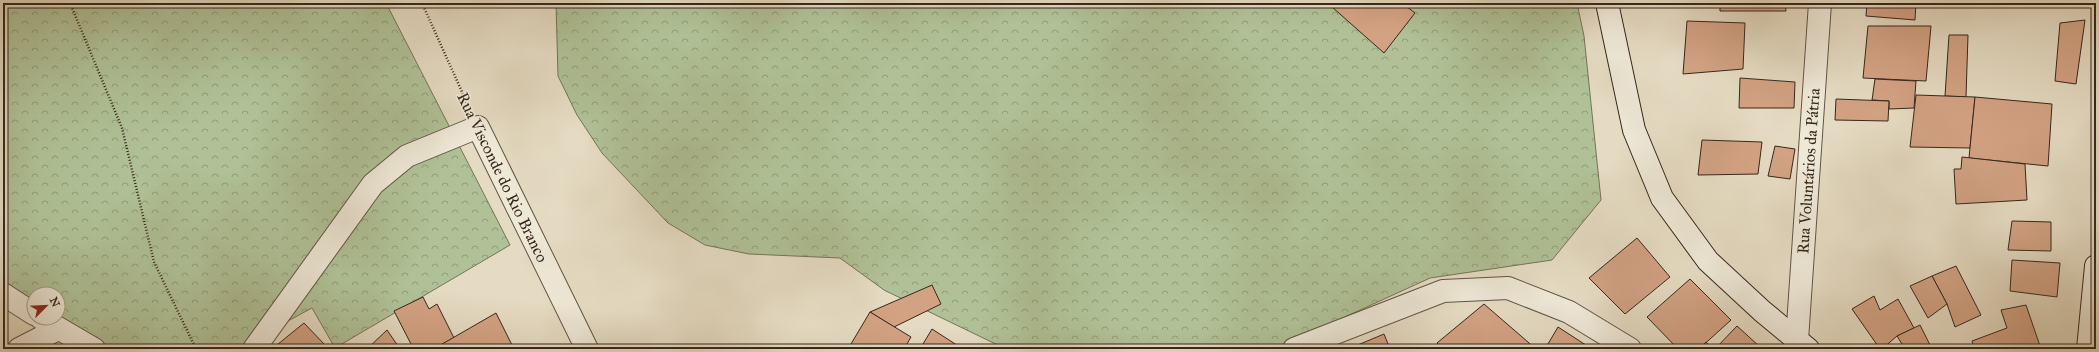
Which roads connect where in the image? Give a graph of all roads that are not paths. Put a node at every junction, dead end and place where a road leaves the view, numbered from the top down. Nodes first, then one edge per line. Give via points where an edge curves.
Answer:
1 (1607, 3) edge
2 (1820, 3) edge
3 (2096, 266) edge
4 (3, 294) edge
5 (26, 309) edge
6 (47, 326) edge
7 (53, 326) edge
8 (1802, 344) edge
9 (20, 349) edge
10 (94, 349) edge
11 (254, 349) edge
12 (587, 349) edge
13 (1294, 349) edge
14 (1630, 349) edge
15 (2088, 349) edge

1 - 8 street via 1634,130 1662,198 1708,261
2 - 8 street, Rua Voluntários da Pátria
3 - 15 street
4 - 5 street
6 - 9 street
7 - 10 street
11 - 12 street, Rua Visconde do Rio Branco via 373,184 407,156 478,127
13 - 14 street via 1443,291 1508,288 1569,312

